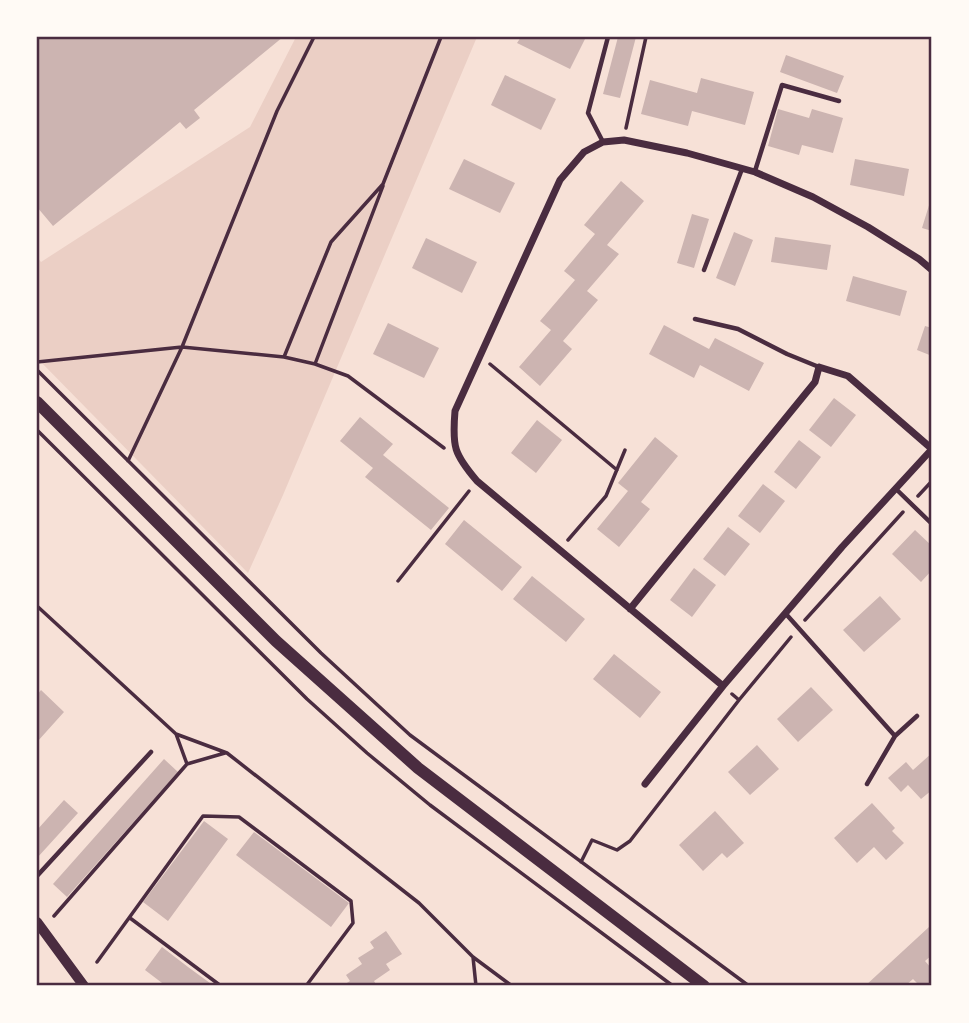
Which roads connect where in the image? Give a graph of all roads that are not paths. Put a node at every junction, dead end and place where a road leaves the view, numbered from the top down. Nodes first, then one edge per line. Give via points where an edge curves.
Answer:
1 (608, 37) edge
2 (839, 101) dead end
3 (603, 142) junction
4 (743, 169) junction
5 (755, 172) junction
6 (704, 270) dead end
7 (932, 270) edge
8 (695, 319) dead end
9 (819, 367) junction
10 (37, 402) edge
11 (932, 449) edge
12 (896, 489) junction
13 (932, 524) edge
14 (630, 609) junction
15 (785, 613) junction
16 (723, 686) junction
17 (917, 716) dead end
18 (895, 736) junction
19 (151, 752) dead end
20 (645, 784) dead end
21 (867, 784) dead end
22 (37, 876) edge
23 (37, 922) edge
24 (84, 986) edge
25 (704, 986) edge

1 - 3 lane via 588,113
2 - 5 lane via 782,85
3 - 4 street via 624,140
3 - 14 street via 584,152 560,180 455,411 453,438 460,461 477,481
4 - 5 street
4 - 6 lane
5 - 7 street via 868,227
8 - 9 lane via 738,329
9 - 11 street via 848,376
9 - 14 street via 815,382
10 - 25 main road via 276,640 418,768
11 - 12 street
12 - 13 lane
12 - 15 street
14 - 16 street
15 - 16 street
15 - 18 lane
16 - 20 street
17 - 18 lane
18 - 21 lane
19 - 22 lane
23 - 24 street

